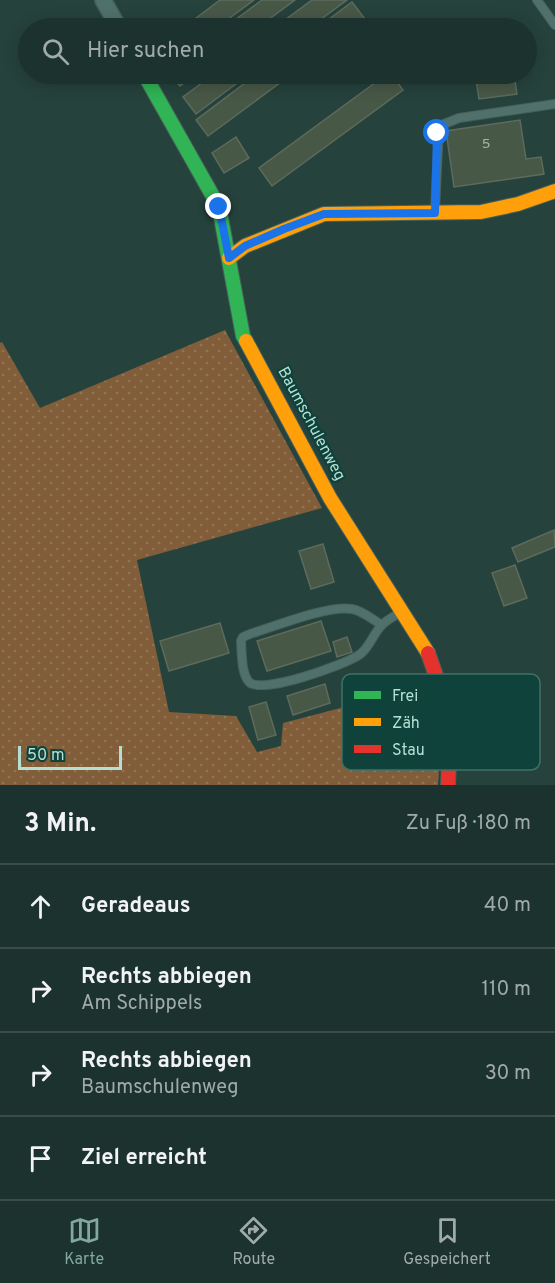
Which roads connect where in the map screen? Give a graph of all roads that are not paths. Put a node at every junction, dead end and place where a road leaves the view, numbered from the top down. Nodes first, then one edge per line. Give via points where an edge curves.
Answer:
1 (103, 0) edge
2 (537, 0) edge
3 (113, 18) edge
4 (555, 25) edge
5 (150, 84) edge
6 (555, 104) edge
7 (555, 191) edge
8 (435, 213) junction
9 (229, 258) junction
10 (402, 612) junction
11 (382, 625) junction
12 (436, 674) edge
13 (449, 770) edge
14 (448, 785) edge

1 - 3 street
2 - 4 lane
5 - 9 street, Baumschulenweg via 219,207
6 - 8 lane via 459,118 439,126
7 - 8 street via 481,212
8 - 9 street via 324,214 264,237
9 - 10 street, Baumschulenweg via 243,336 330,498
10 - 11 lane
10 - 12 street, Baumschulenweg via 431,658
11 - 11 lane via 363,652 331,668 256,686 245,674 241,641 250,634 344,609 358,611
13 - 14 street, Baumschulenweg

